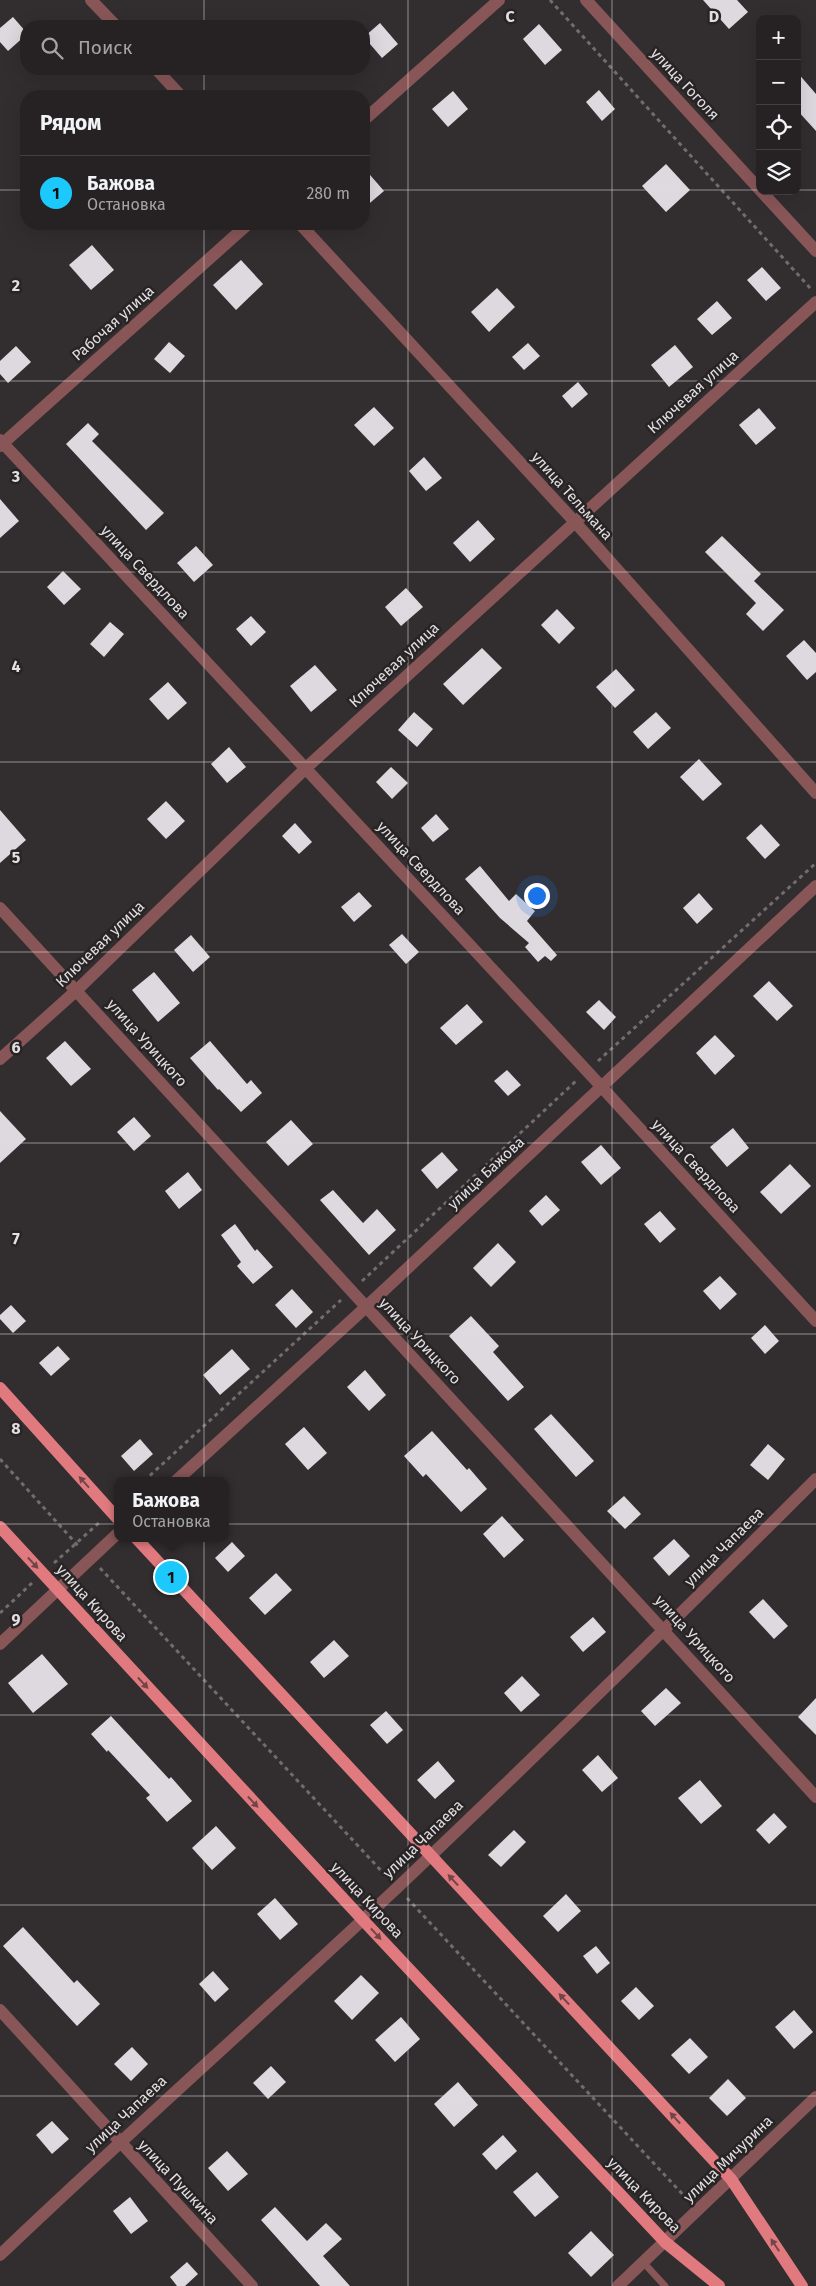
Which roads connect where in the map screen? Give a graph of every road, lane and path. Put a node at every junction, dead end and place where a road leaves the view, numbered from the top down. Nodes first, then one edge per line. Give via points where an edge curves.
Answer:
1 (91, 0) edge
2 (499, 0) edge
3 (550, 0) edge
4 (586, 0) edge
5 (110, 20) edge
6 (162, 75) edge
7 (175, 90) edge
8 (370, 115) edge
9 (756, 186) edge
10 (765, 195) edge
11 (241, 230) edge
12 (306, 230) edge
13 (816, 251) edge
14 (816, 295) edge
15 (816, 302) edge
16 (1, 443) edge
17 (574, 521) junction
18 (306, 768) junction
19 (816, 793) edge
20 (816, 863) edge
21 (816, 886) edge
22 (0, 908) edge
23 (77, 990) junction
24 (0, 1059) edge
25 (587, 1070) junction
26 (602, 1087) junction
27 (351, 1291) junction
28 (366, 1307) junction
29 (816, 1321) edge
30 (0, 1388) edge
31 (0, 1460) edge
32 (148, 1477) edge
33 (180, 1477) edge
34 (816, 1479) edge
35 (114, 1515) edge
36 (0, 1527) edge
37 (114, 1537) edge
38 (140, 1542) edge
39 (76, 1543) junction
40 (91, 1558) junction
41 (43, 1573) junction
42 (58, 1590) junction
43 (0, 1613) edge
44 (665, 1630) junction
45 (0, 1644) edge
46 (816, 1797) edge
47 (430, 1855) junction
48 (397, 1887) junction
49 (362, 1919) junction
50 (0, 2010) edge
51 (816, 2097) edge
52 (119, 2142) junction
53 (731, 2179) junction
54 (698, 2210) junction
55 (665, 2242) junction
56 (0, 2255) edge
57 (643, 2262) junction
58 (252, 2286) edge
59 (618, 2286) edge
60 (665, 2286) edge
61 (719, 2286) edge
62 (802, 2286) edge

1 - 5 street
2 - 8 street
3 - 14 path
4 - 9 street, улица Гоголя
6 - 7 street
10 - 13 street, улица Гоголя
11 - 16 street, Рабочая улица
12 - 17 street, улица Тельмана
15 - 17 street, Ключевая улица
16 - 18 street, улица Свердлова
17 - 18 street, Ключевая улица
17 - 19 street, улица Тельмана
18 - 23 street, Ключевая улица
18 - 25 street, улица Свердлова
20 - 25 path
21 - 26 street, улица Бажова
22 - 23 street, улица Урицкого
23 - 24 street, Ключевая улица
23 - 27 street, улица Урицкого
25 - 26 street, улица Свердлова
25 - 27 path
26 - 28 street, улица Бажова
26 - 29 street, улица Свердлова
27 - 28 street, улица Урицкого
27 - 32 path
28 - 33 street, улица Бажова
28 - 44 street, улица Урицкого
35 -> 30 main road
31 - 39 path
34 - 44 street, улица Чапаева
35 - 39 path
36 -> 41 main road, улица Кирова
37 - 40 street
38 - 47 main road
39 - 40 path
39 - 41 path
40 - 42 street
40 - 48 path
41 - 42 main road, улица Кирова
41 - 43 path
42 - 45 street
42 -> 49 main road, улица Кирова
44 - 46 street, улица Урицкого
44 - 47 street, улица Чапаева
47 - 48 street, улица Чапаева
53 -> 47 main road
48 - 49 street, улица Чапаева
48 - 54 path
49 - 52 street, улица Чапаева
49 -> 55 main road, улица Кирова
50 - 52 street, улица Пушкина
51 - 53 street, улица Мичурина
52 - 56 street, улица Чапаева
52 - 58 street, улица Пушкина
53 - 54 street, улица Мичурина
62 -> 53 main road
54 - 55 street, улица Мичурина
55 - 57 street, улица Мичурина
55 - 61 main road, улица Кирова
57 - 59 street, улица Мичурина
57 - 60 lane

